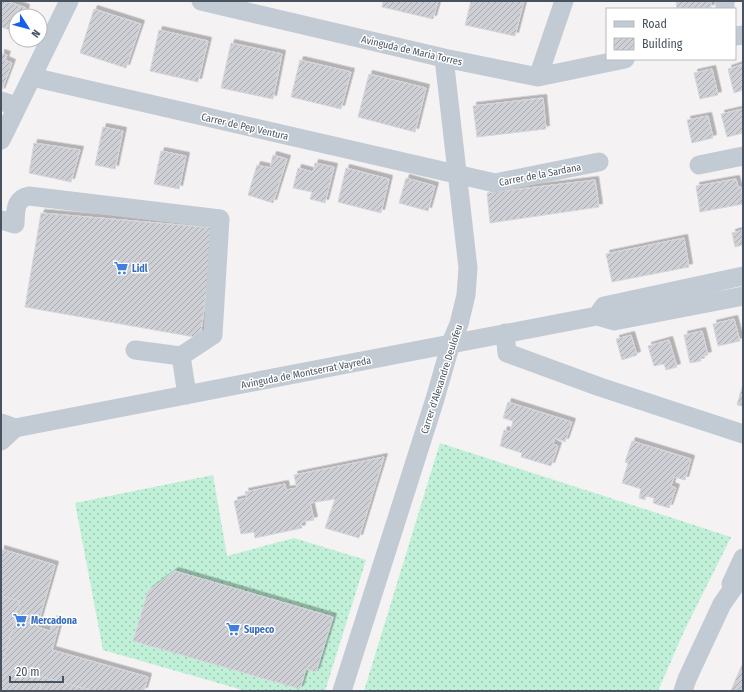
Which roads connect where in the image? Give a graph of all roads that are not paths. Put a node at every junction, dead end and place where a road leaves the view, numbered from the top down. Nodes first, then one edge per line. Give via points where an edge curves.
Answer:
1 (69, 1) edge
2 (201, 1) edge
3 (564, 1) edge
4 (444, 58) junction
5 (620, 60) edge
6 (32, 77) junction
7 (538, 77) junction
8 (9, 103) edge
9 (1, 140) edge
10 (743, 156) edge
11 (599, 162) dead end
12 (700, 165) dead end
13 (458, 175) junction
14 (8, 222) edge
15 (743, 276) edge
16 (743, 296) edge
17 (597, 316) junction
18 (505, 333) junction
19 (451, 343) junction
20 (135, 350) dead end
21 (181, 356) junction
22 (187, 395) junction
23 (8, 425) edge
24 (743, 434) edge
25 (1, 441) edge
26 (743, 558) edge
27 (743, 574) edge
28 (722, 604) junction
29 (342, 691) edge
30 (683, 691) edge

1 - 6 street
2 - 4 street, Avinguda de Maria Torres
3 - 7 street
4 - 7 street, Avinguda de Maria Torres
4 - 13 street, Carrer d'Alexandre Deulofeu
5 - 7 street, Avinguda de Maria Torres
6 - 8 street
6 - 13 street, Carrer de Pep Ventura
8 - 9 street
10 - 12 street
11 - 13 street, Carrer de la Sardana via 495,182
13 - 19 street, Carrer d'Alexandre Deulofeu via 468,268 466,295
14 - 21 street via 17,203 23,197 29,196 220,219 213,335
15 - 17 street, Avinguda de Montserrat Vayreda via 604,306
16 - 17 street, Avinguda de Montserrat Vayreda via 614,321
17 - 18 street, Avinguda de Montserrat Vayreda
18 - 19 street, Avinguda de Montserrat Vayreda
18 - 24 street via 507,354
19 - 22 street, Avinguda de Montserrat Vayreda
19 - 29 street, Carrer d'Alexandre Deulofeu
20 - 21 street
21 - 22 street
22 - 23 street, Avinguda de Montserrat Vayreda
23 - 25 street, Avinguda de Montserrat Vayreda
26 - 28 street
27 - 28 street
28 - 30 street

